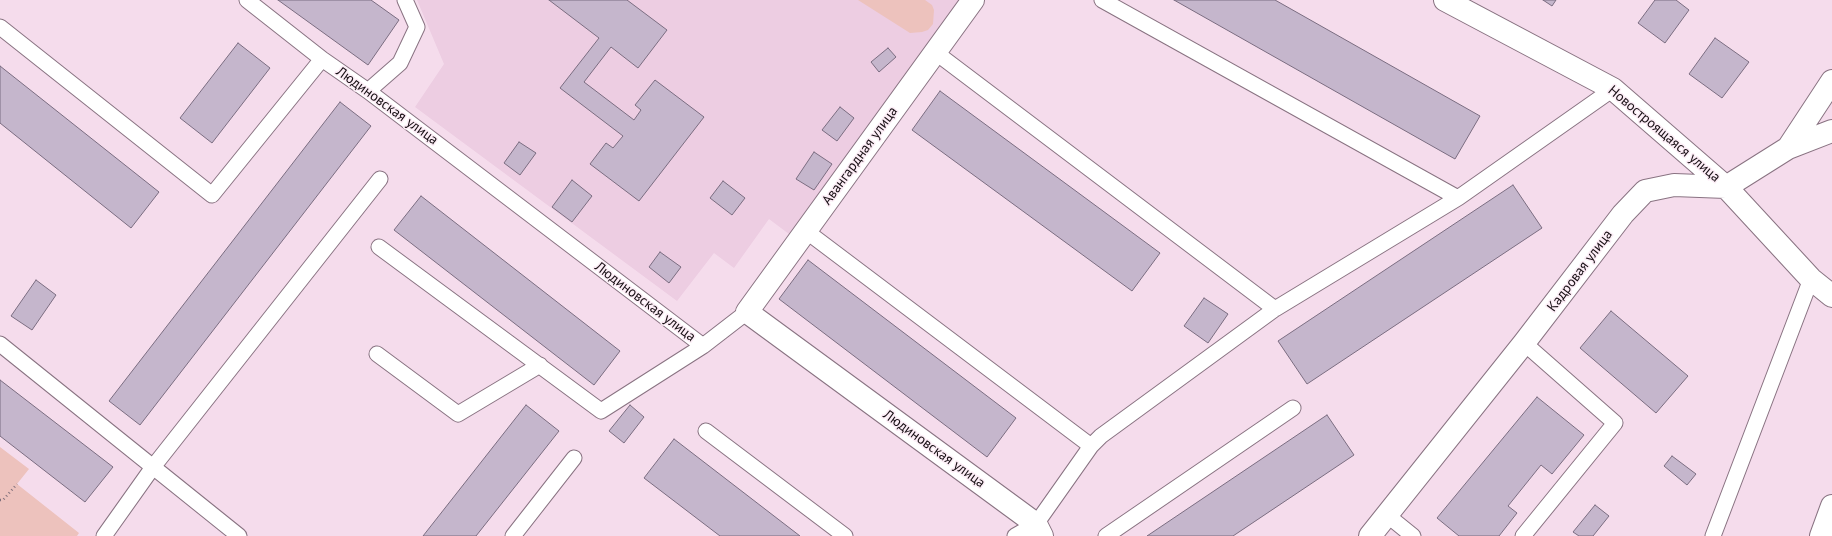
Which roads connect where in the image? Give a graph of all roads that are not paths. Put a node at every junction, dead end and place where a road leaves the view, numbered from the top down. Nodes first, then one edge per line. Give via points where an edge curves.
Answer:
1 (247, 0) edge
2 (405, 0) edge
3 (973, 0) edge
4 (1102, 0) edge
5 (1445, 0) edge
6 (0, 27) edge
7 (935, 52) junction
8 (322, 59) junction
9 (1832, 81) edge
10 (1613, 89) junction
11 (368, 90) junction
12 (1832, 131) edge
13 (1788, 148) junction
14 (380, 179) dead end
15 (1726, 187) junction
16 (1458, 198) junction
17 (806, 231) junction
18 (379, 247) dead end
19 (1811, 279) junction
20 (1832, 296) edge
21 (1275, 309) junction
22 (747, 312) junction
23 (1524, 343) junction
24 (0, 344) edge
25 (703, 346) junction
26 (377, 354) dead end
27 (540, 365) junction
28 (1293, 408) dead end
29 (706, 431) dead end
30 (1091, 446) junction
31 (574, 458) dead end
32 (153, 467) junction
33 (1832, 506) edge
34 (1387, 516) junction
35 (1039, 530) edge
36 (104, 536) edge
37 (239, 536) edge
38 (513, 536) edge
39 (844, 536) edge
40 (1015, 536) edge
41 (1106, 536) edge
42 (1370, 536) edge
43 (1413, 536) edge
44 (1523, 536) edge
45 (1714, 536) edge
46 (1822, 536) edge

1 - 8 lane, Людиновская улица
2 - 11 lane via 417,27 400,63
3 - 7 street, Авангардная улица
4 - 16 lane
5 - 10 street, Новостроящаяся улица
6 - 8 lane via 212,195
7 - 17 street, Авангардная улица
7 - 21 lane
8 - 11 lane, Людиновская улица
9 - 13 street
10 - 15 street, Новостроящаяся улица
10 - 16 lane
11 - 25 lane, Людиновская улица
12 - 13 street
13 - 15 street
14 - 32 lane
15 - 19 street, Новостроящаяся улица
15 - 23 street, Кадровая улица via 1674,185 1645,191 1623,214
16 - 21 lane
17 - 22 street, Авангардная улица
17 - 30 lane
18 - 27 lane
19 - 20 street, Новостроящаяся улица
19 - 45 lane
21 - 30 lane via 1101,436
22 - 25 lane, Людиновская улица
22 - 35 street, Людиновская улица
23 - 34 street, Кадровая улица
23 - 44 lane via 1615,423
24 - 32 lane
25 - 27 lane via 601,411
26 - 27 lane via 458,414
28 - 41 lane
29 - 39 lane
30 - 35 lane
31 - 38 lane
32 - 36 lane
32 - 37 lane
33 - 46 street
34 - 42 street, Кадровая улица
34 - 43 lane
35 - 40 lane

